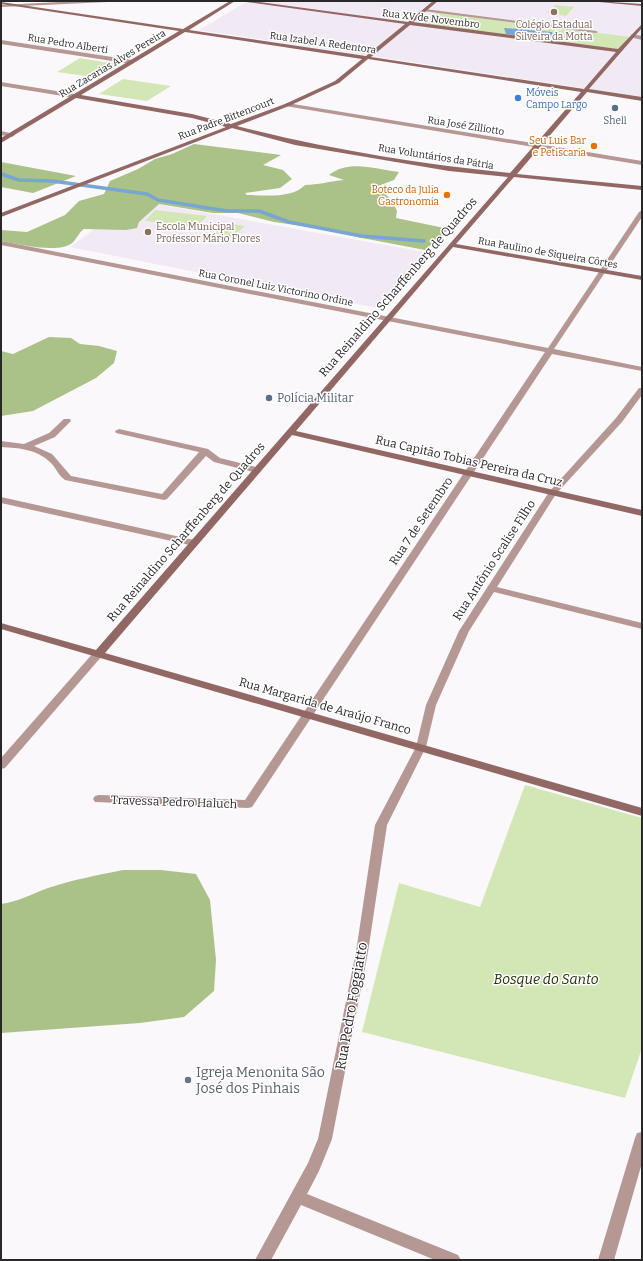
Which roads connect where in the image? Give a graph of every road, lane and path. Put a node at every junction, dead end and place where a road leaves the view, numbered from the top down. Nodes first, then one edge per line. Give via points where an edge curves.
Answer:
1 (108, 1) edge
2 (233, 1) edge
3 (241, 1) edge
4 (436, 1) edge
5 (599, 1) edge
6 (86, 2) edge
7 (1, 3) edge
8 (642, 5) edge
9 (1, 6) edge
10 (23, 6) junction
11 (425, 10) junction
12 (408, 24) junction
13 (642, 25) edge
14 (184, 31) junction
15 (596, 32) dead end
16 (632, 36) junction
17 (642, 38) edge
18 (1, 42) edge
19 (620, 51) junction
20 (367, 58) junction
21 (132, 62) junction
22 (1, 84) edge
23 (586, 90) junction
24 (75, 96) junction
25 (642, 99) edge
26 (287, 105) junction
27 (230, 127) junction
28 (1, 133) edge
29 (12, 135) junction
30 (1, 141) edge
31 (538, 146) junction
32 (642, 163) edge
33 (511, 176) junction
34 (642, 188) edge
35 (642, 212) edge
36 (1, 215) edge
37 (1, 242) edge
38 (452, 245) junction
39 (603, 271) junction
40 (642, 278) edge
41 (388, 319) junction
42 (549, 351) junction
43 (642, 369) edge
44 (642, 390) edge
45 (67, 421) dead end
46 (118, 431) dead end
47 (290, 432) junction
48 (1, 444) edge
49 (26, 446) junction
50 (204, 451) junction
51 (257, 470) junction
52 (468, 473) junction
53 (553, 492) junction
54 (1, 500) edge
55 (642, 513) edge
56 (194, 543) junction
57 (493, 588) junction
58 (1, 626) edge
59 (642, 626) edge
60 (98, 654) junction
61 (307, 715) junction
62 (421, 748) junction
63 (1, 766) edge
64 (99, 799) dead end
65 (248, 804) joint
66 (642, 812) edge
67 (642, 1138) edge
68 (298, 1197) junction
69 (263, 1260) edge
70 (453, 1260) edge
71 (606, 1260) edge

1 - 6 street
2 - 14 main road, Rua Zacarias Alves Pereira
3 - 12 main road, Rua XV de Novembro
4 - 11 main road, Rua Padre Bittencourt
5 - 8 main road
6 - 10 street
7 - 10 main road, Rua Izabel A Redentora
9 - 10 street
10 - 14 main road, Rua Izabel A Redentora
11 - 12 main road, Rua Padre Bittencourt
11 - 15 street
12 - 19 main road, Rua XV de Novembro
12 - 20 main road, Rua Padre Bittencourt
13 - 16 main road, Rua Reinaldino Scharffenberg de Quadros
14 - 20 main road, Rua Izabel A Redentora
14 - 21 main road, Rua Zacarias Alves Pereira
16 - 17 street
16 - 19 main road, Rua Reinaldino Scharffenberg de Quadros
18 - 21 street, Rua Pedro Alberti
19 - 23 main road, Rua Reinaldino Scharffenberg de Quadros
20 - 23 main road, Rua Izabel A Redentora
20 - 26 main road, Rua Padre Bittencourt via 331,86
21 - 24 main road, Rua Zacarias Alves Pereira
22 - 24 street
23 - 25 main road, Rua Izabel A Redentora
23 - 31 main road, Rua Reinaldino Scharffenberg de Quadros
24 - 27 main road, Rua Voluntários da Pátria via 179,113
24 - 29 main road, Rua Zacarias Alves Pereira
26 - 27 main road, Rua Padre Bittencourt
26 - 31 street, Rua José Zilliotto
27 - 33 main road, Rua Voluntários da Pátria via 295,143 449,169
27 - 36 main road, Rua Padre Bittencourt
28 - 29 street
29 - 30 main road, Rua Zacarias Alves Pereira
31 - 32 street, Rua José Zilliotto
31 - 33 main road, Rua Reinaldino Scharffenberg de Quadros
33 - 34 main road, Rua Voluntários da Pátria
33 - 38 main road, Rua Reinaldino Scharffenberg de Quadros
35 - 39 street, Rua 7 de Setembro
37 - 41 street, Rua Coronel Luiz Victorino Ordine
38 - 39 main road, Rua Paulino de Siqueira Côrtes
38 - 41 main road, Rua Reinaldino Scharffenberg de Quadros
39 - 40 main road, Rua Paulino de Siqueira Côrtes
39 - 42 street, Rua 7 de Setembro
41 - 42 street, Rua Coronel Luiz Victorino Ordine
41 - 47 main road, Rua Reinaldino Scharffenberg de Quadros
42 - 43 street, Rua Coronel Luiz Victorino Ordine
42 - 52 street, Rua 7 de Setembro
44 - 53 street, Rua Antônio Scalise Filho via 620,420
45 - 49 street via 52,435
46 - 50 street
47 - 51 main road, Rua Reinaldino Scharffenberg de Quadros
47 - 52 main road, Rua Capitão Tobias Pereira da Cruz
48 - 49 street
49 - 50 street via 51,458 60,474 68,478 164,497
50 - 51 street via 217,460
51 - 56 main road, Rua Reinaldino Scharffenberg de Quadros
52 - 53 main road, Rua Capitão Tobias Pereira da Cruz
52 - 61 street, Rua 7 de Setembro
53 - 55 main road, Rua Capitão Tobias Pereira da Cruz
53 - 57 street, Rua Antônio Scalise Filho
54 - 56 street
56 - 60 main road, Rua Reinaldino Scharffenberg de Quadros
57 - 59 street
57 - 62 street, Rua Antônio Scalise Filho via 455,649 431,705
58 - 60 main road, Rua Margarida de Araújo Franco
60 - 61 main road, Rua Margarida de Araújo Franco
60 - 63 street, Rua Reinaldino Scharffenberg de Quadros
61 - 62 main road, Rua Margarida de Araújo Franco
61 - 65 street, Rua 7 de Setembro
62 - 66 main road, Rua Margarida de Araújo Franco
62 - 68 street, Rua Pedro Foggiatto via 381,825 362,952 330,1120 314,1166
64 - 65 street, Travessa Pedro Haluch
67 - 71 street
68 - 69 street, Rua Pedro Foggiatto
68 - 70 street

